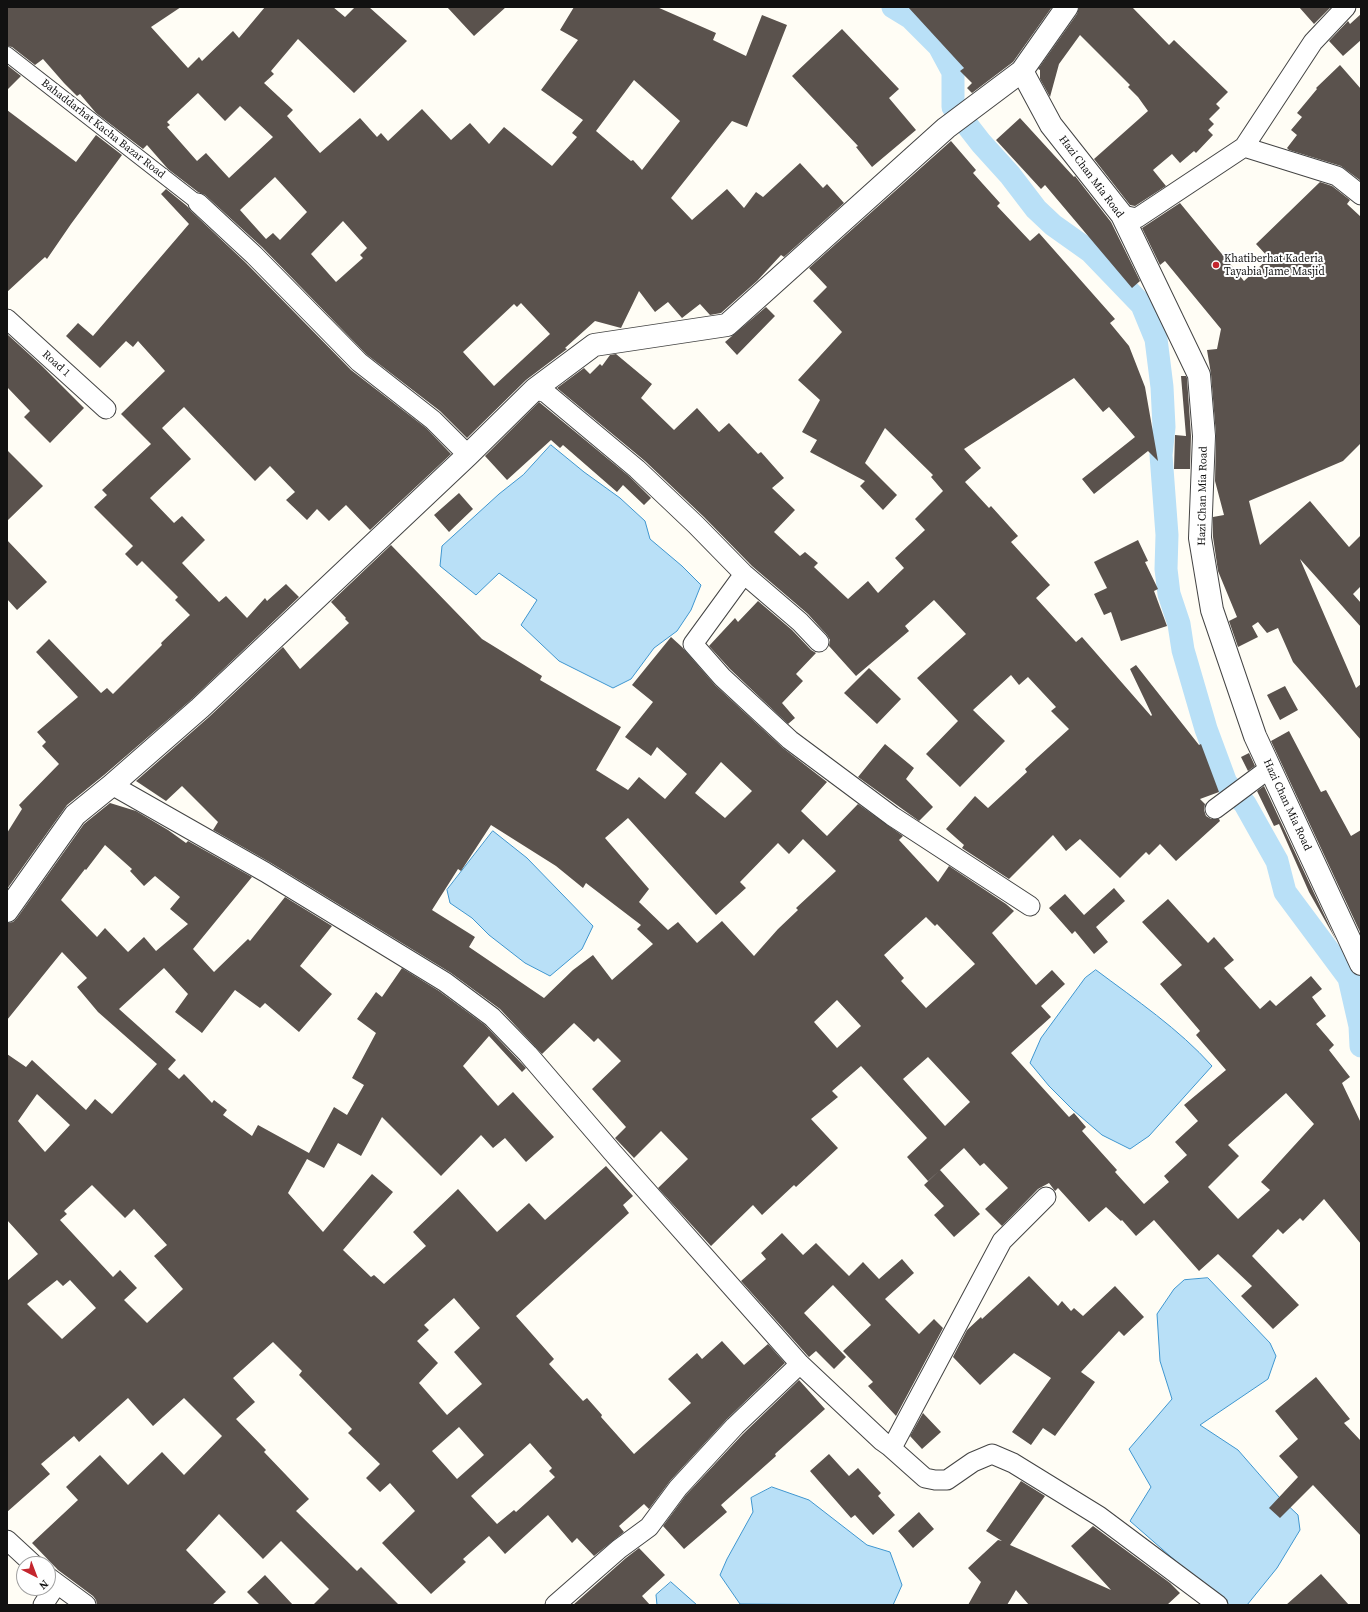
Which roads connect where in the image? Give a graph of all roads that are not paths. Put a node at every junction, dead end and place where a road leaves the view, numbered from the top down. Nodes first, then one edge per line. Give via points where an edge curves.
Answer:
1 (1067, 7) edge
2 (1346, 7) edge
3 (7, 54) edge
4 (1022, 71) junction
5 (1244, 147) junction
6 (1361, 195) edge
7 (198, 204) joint
8 (1122, 215) junction
9 (7, 319) edge
10 (535, 389) junction
11 (106, 408) dead end
12 (468, 455) junction
13 (744, 574) junction
14 (819, 642) dead end
15 (1270, 768) junction
16 (112, 785) junction
17 (1215, 808) dead end
18 (1030, 906) dead end
19 (7, 911) edge
20 (1361, 964) edge
21 (1046, 1196) dead end
22 (800, 1364) junction
23 (889, 1446) junction
24 (7, 1540) edge
25 (24, 1556) edge
26 (56, 1584) edge
27 (86, 1605) edge
28 (555, 1605) edge
29 (1218, 1605) edge

1 - 4 street
2 - 5 street via 1314,42
3 - 7 street, Bahaddarhat Kacha Bazar Road
4 - 8 street, Hazi Chan Mia Road via 1051,125
4 - 10 street via 946,128 727,324 594,345
5 - 6 street via 1337,176
5 - 8 street via 1137,218
7 - 12 street via 254,255 359,362 433,420
8 - 15 street, Hazi Chan Mia Road via 1199,375 1204,436 1200,538 1212,610 1254,736
9 - 11 street, Road 1
10 - 12 street
10 - 13 street via 546,393 637,469
12 - 16 street via 200,708
13 - 14 street via 800,622
13 - 18 street via 693,644 722,676 790,740 892,816
15 - 17 street
15 - 20 street, Hazi Chan Mia Road
16 - 19 street via 75,815
16 - 22 street via 265,872 445,982 492,1017 528,1054
21 - 23 street via 1002,1241 895,1442
22 - 23 street
22 - 28 street via 735,1426 678,1488 648,1527
23 - 29 street via 925,1478 935,1480 947,1480 973,1462 992,1454 1013,1463 1099,1516
24 - 25 street
26 - 27 street

